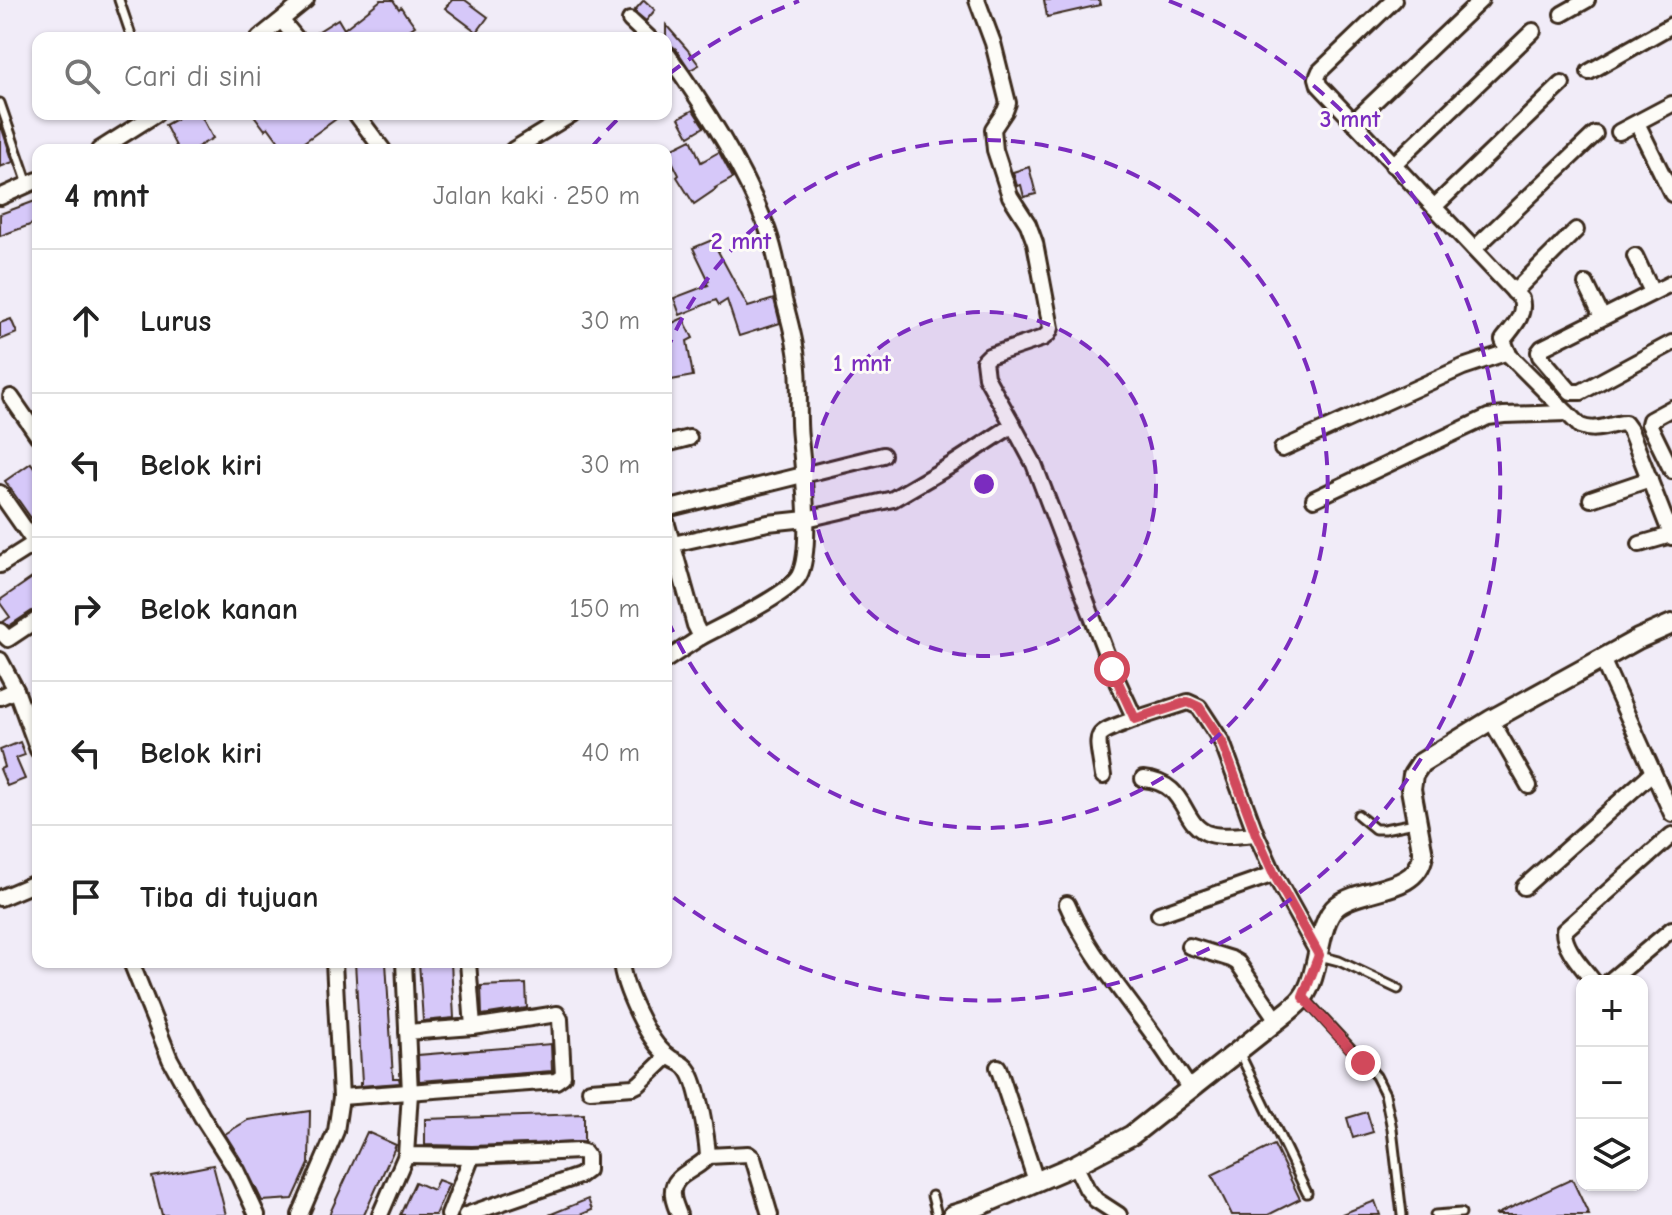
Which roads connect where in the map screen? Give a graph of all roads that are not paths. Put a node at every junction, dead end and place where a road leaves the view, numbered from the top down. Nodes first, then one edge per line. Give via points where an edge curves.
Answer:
1 (119, 0) edge
2 (306, 0) edge
3 (977, 0) edge
4 (1394, 0) edge
5 (1481, 0) edge
6 (1587, 0) edge
7 (1562, 14) dead end
8 (630, 20) dead end
9 (282, 21) junction
10 (1672, 25) edge
11 (1533, 31) dead end
12 (130, 32) edge
13 (267, 32) edge
14 (291, 32) edge
15 (643, 32) edge
16 (672, 62) edge
17 (1589, 72) dead end
18 (1562, 84) dead end
19 (0, 103) edge
20 (1672, 104) edge
21 (146, 120) edge
22 (364, 120) edge
23 (562, 120) edge
24 (1353, 122) junction
25 (1637, 123) junction
26 (1619, 132) dead end
27 (1595, 134) dead end
28 (108, 144) edge
29 (379, 144) edge
30 (523, 144) edge
31 (1393, 165) junction
32 (32, 180) edge
33 (32, 182) edge
34 (1672, 194) edge
35 (0, 197) edge
36 (1434, 207) junction
37 (1576, 230) dead end
38 (1474, 249) junction
39 (1635, 256) dead end
40 (1672, 283) edge
41 (1586, 284) dead end
42 (1514, 292) junction
43 (1652, 292) junction
44 (1602, 317) junction
45 (1672, 343) edge
46 (1508, 352) junction
47 (11, 397) dead end
48 (1672, 408) edge
49 (1567, 413) junction
50 (1013, 425) junction
51 (32, 427) edge
52 (689, 438) dead end
53 (672, 442) edge
54 (1282, 449) dead end
55 (883, 455) dead end
56 (1672, 471) edge
57 (805, 475) junction
58 (1650, 479) junction
59 (0, 493) edge
60 (1314, 499) dead end
61 (1591, 499) dead end
62 (672, 507) edge
63 (806, 519) junction
64 (32, 535) edge
65 (1672, 536) edge
66 (672, 541) edge
67 (673, 544) junction
68 (1640, 544) dead end
69 (32, 545) edge
70 (0, 565) edge
71 (32, 623) edge
72 (1672, 624) edge
73 (0, 631) edge
74 (701, 637) junction
75 (672, 656) edge
76 (1602, 659) junction
77 (0, 660) edge
78 (16, 690) junction
79 (0, 697) edge
80 (1135, 719) junction
81 (1491, 720) junction
82 (32, 734) edge
83 (1653, 772) junction
84 (1103, 776) dead end
85 (1143, 779) dead end
86 (1529, 786) dead end
87 (1672, 814) edge
88 (1358, 815) dead end
89 (1417, 822) junction
90 (1256, 834) junction
91 (1672, 835) edge
92 (1274, 874) junction
93 (32, 885) edge
94 (1524, 887) dead end
95 (0, 898) edge
96 (1067, 904) dead end
97 (1159, 914) dead end
98 (1672, 929) edge
99 (1189, 946) dead end
100 (1319, 955) junction
101 (133, 968) edge
102 (334, 968) edge
103 (404, 968) edge
104 (468, 968) edge
105 (621, 968) edge
106 (1588, 975) edge
107 (1617, 975) edge
108 (1398, 989) dead end
109 (1303, 997) junction
110 (1277, 1020) junction
111 (473, 1027) junction
112 (407, 1032) junction
113 (1239, 1052) junction
114 (668, 1056) junction
115 (998, 1067) dead end
116 (1190, 1089) junction
117 (590, 1090) dead end
118 (410, 1093) junction
119 (341, 1097) junction
120 (406, 1155) junction
121 (472, 1156) junction
122 (708, 1156) junction
123 (1075, 1165) junction
124 (1036, 1181) junction
125 (1307, 1193) dead end
126 (932, 1196) dead end
127 (972, 1212) edge
128 (1461, 1213) edge
129 (257, 1215) edge
130 (300, 1215) edge
131 (380, 1215) edge
132 (449, 1215) edge
133 (466, 1215) edge
134 (679, 1215) edge
135 (770, 1215) edge
136 (937, 1215) edge
137 (953, 1215) edge
138 (1119, 1215) edge
139 (1402, 1215) edge
140 (1435, 1215) edge

1 - 12 lane
2 - 9 street
3 - 50 street via 1008,103 993,129 995,150 1010,196 1033,234 1051,328 1043,338 984,361 986,377
4 - 24 street via 1317,78
5 - 24 street
6 - 7 street
8 - 15 street
9 - 13 street
9 - 14 street
10 - 17 street
11 - 31 street
16 - 57 street via 737,164 766,225 798,361
18 - 36 street
19 - 32 lane
20 - 25 street
21 - 28 street
22 - 29 street
23 - 30 street
24 - 31 street
25 - 26 street
25 - 34 street
27 - 38 street
31 - 36 street
33 - 35 street
36 - 38 street
37 - 42 street
38 - 42 street
39 - 43 street
40 - 43 street
41 - 44 street
42 - 46 street via 1524,308 1503,340
43 - 44 street
44 - 45 street via 1540,350 1571,392 1581,392
46 - 49 street
46 - 54 street
47 - 51 street
48 - 56 street via 1649,424
49 - 58 street via 1592,430 1625,423
49 - 60 street via 1488,417
50 - 63 street via 893,499
50 - 80 street via 1034,464
52 - 53 street
55 - 57 street
57 - 62 street
57 - 63 street
58 - 61 street
58 - 65 street
59 - 64 street
63 - 67 street
63 - 74 street via 804,561 796,581
65 - 68 street
66 - 67 street
67 - 74 street
69 - 70 street
71 - 73 street via 8,639
72 - 76 street
74 - 75 street
76 - 81 street
76 - 83 street
77 - 78 street
78 - 79 street
78 - 82 street
80 - 84 street via 1099,735
80 - 90 street via 1188,702 1199,707 1222,742
81 - 86 street
81 - 89 street via 1417,769 1411,781
83 - 87 street
83 - 94 street
85 - 90 street via 1169,787 1205,832
88 - 89 lane via 1375,829
89 - 100 street via 1423,855 1415,871 1400,883 1339,904 1328,917
90 - 92 street
91 - 106 street via 1564,931
92 - 97 street
92 - 100 street
93 - 95 street
96 - 116 street via 1093,952
98 - 107 street
99 - 110 street via 1238,963
100 - 108 lane
100 - 109 street
101 - 129 street via 170,1059
102 - 119 street
103 - 112 street
104 - 111 street
105 - 114 street via 647,1031
109 - 110 street
109 - 139 lane via 1376,1076 1385,1094
110 - 113 street
111 - 112 street
111 - 118 street via 557,1014 563,1076 556,1081
112 - 118 street
113 - 116 street
113 - 125 lane
114 - 117 street via 633,1087
114 - 122 street via 691,1074
115 - 124 street
116 - 123 street via 1132,1135
118 - 119 street
118 - 120 street
119 - 130 street via 336,1131
120 - 121 street
120 - 131 street
121 - 132 street
121 - 133 street via 579,1151 585,1153 588,1167 579,1176
122 - 134 street via 674,1185
122 - 135 street via 753,1158
123 - 124 street
123 - 138 street via 1096,1200
124 - 127 street
126 - 136 lane
127 - 137 street
128 - 140 lane

